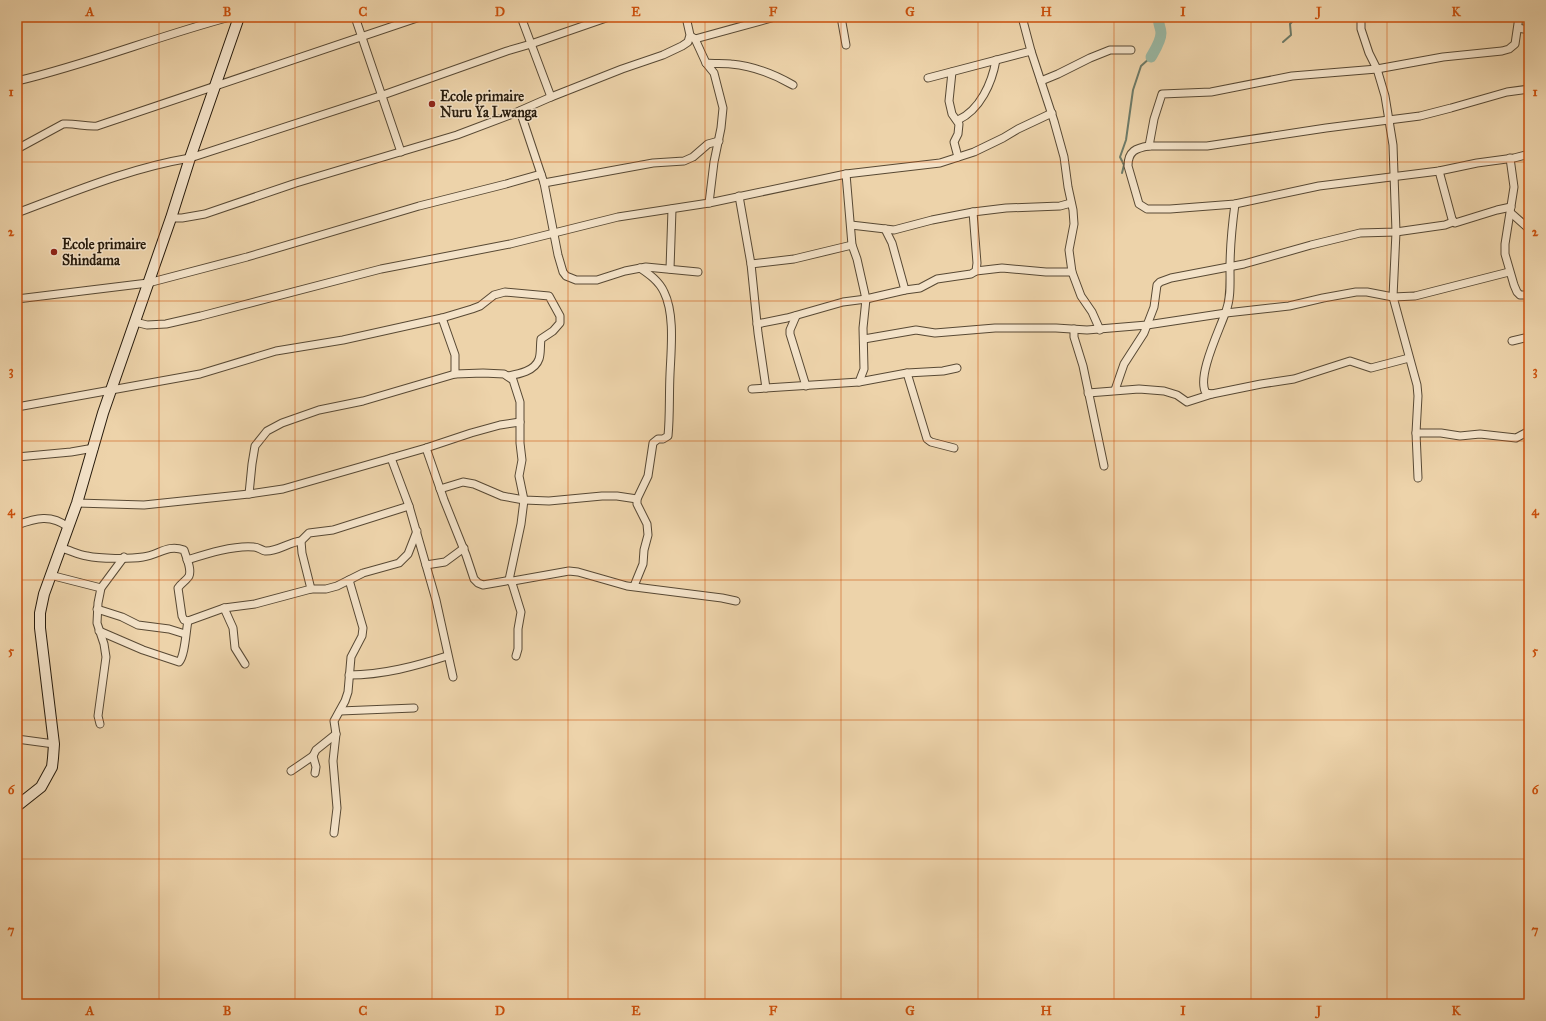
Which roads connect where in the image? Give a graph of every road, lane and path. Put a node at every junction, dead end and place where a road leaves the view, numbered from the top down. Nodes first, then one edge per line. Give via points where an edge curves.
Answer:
1 (25, 17) edge
2 (230, 17) edge
3 (239, 17) edge
4 (355, 17) edge
5 (420, 17) edge
6 (521, 17) edge
7 (609, 17) edge
8 (686, 17) edge
9 (775, 17) edge
10 (841, 17) edge
11 (1022, 17) edge
12 (1361, 17) edge
13 (1519, 17) edge
14 (17, 19) edge
15 (1518, 28) junction
16 (1529, 30) edge
17 (362, 36) junction
18 (693, 37) junction
19 (531, 44) junction
20 (846, 45) dead end
21 (1131, 50) dead end
22 (1031, 51) junction
23 (996, 60) junction
24 (706, 63) junction
25 (1377, 69) junction
26 (952, 72) junction
27 (928, 78) dead end
28 (17, 81) edge
29 (1041, 81) junction
30 (215, 85) junction
31 (792, 85) dead end
32 (1529, 89) edge
33 (383, 95) junction
34 (551, 97) junction
35 (520, 110) junction
36 (1052, 113) junction
37 (958, 120) junction
38 (1388, 120) junction
39 (719, 141) junction
40 (1149, 146) junction
41 (17, 149) edge
42 (401, 152) junction
43 (1529, 154) edge
44 (958, 157) junction
45 (190, 158) junction
46 (1510, 158) junction
47 (1439, 171) junction
48 (541, 174) junction
49 (846, 174) junction
50 (1394, 178) junction
51 (544, 183) junction
52 (738, 196) junction
53 (709, 203) junction
54 (1071, 203) junction
55 (1235, 204) junction
56 (672, 210) junction
57 (1511, 210) junction
58 (973, 212) junction
59 (17, 213) edge
60 (171, 218) junction
61 (1453, 222) junction
62 (851, 225) junction
63 (885, 229) junction
64 (1529, 229) edge
65 (1396, 232) junction
66 (553, 234) junction
67 (852, 245) junction
68 (751, 264) junction
69 (1230, 267) junction
70 (640, 268) junction
71 (670, 269) junction
72 (976, 271) junction
73 (698, 272) dead end
74 (1072, 272) junction
75 (1509, 272) junction
76 (148, 283) junction
77 (905, 290) junction
78 (1529, 295) edge
79 (1393, 297) junction
80 (17, 299) edge
81 (866, 299) junction
82 (1226, 313) junction
83 (796, 316) junction
84 (442, 318) junction
85 (136, 322) junction
86 (757, 324) junction
87 (1147, 325) junction
88 (1074, 329) junction
89 (1100, 330) junction
90 (1529, 337) edge
91 (864, 339) junction
92 (1512, 341) dead end
93 (1409, 358) junction
94 (957, 368) dead end
95 (907, 373) junction
96 (456, 374) junction
97 (508, 376) junction
98 (859, 382) junction
99 (806, 386) junction
100 (766, 388) junction
101 (752, 389) dead end
102 (111, 390) junction
103 (1115, 390) junction
104 (1088, 393) junction
105 (1212, 394) junction
106 (17, 407) edge
107 (520, 422) junction
108 (1529, 431) edge
109 (1416, 433) junction
110 (94, 448) junction
111 (426, 448) junction
112 (954, 448) dead end
113 (17, 457) edge
114 (391, 458) junction
115 (1104, 466) dead end
116 (1418, 478) dead end
117 (440, 489) junction
118 (250, 494) junction
119 (637, 499) junction
120 (524, 500) junction
121 (77, 503) junction
122 (409, 506) junction
123 (17, 525) edge
124 (68, 527) junction
125 (417, 531) junction
126 (301, 541) junction
127 (61, 548) junction
128 (464, 548) junction
129 (124, 557) junction
130 (187, 560) junction
131 (426, 565) junction
132 (50, 575) junction
133 (349, 580) junction
134 (509, 580) junction
135 (634, 586) junction
136 (100, 588) junction
137 (311, 589) junction
138 (736, 602) dead end
139 (224, 608) junction
140 (97, 609) junction
141 (188, 620) junction
142 (98, 631) junction
143 (185, 634) junction
144 (447, 656) junction
145 (516, 656) dead end
146 (245, 664) dead end
147 (350, 675) junction
148 (453, 677) dead end
149 (414, 708) dead end
150 (340, 710) junction
151 (100, 724) dead end
152 (336, 734) junction
153 (17, 739) edge
154 (54, 744) junction
155 (313, 756) junction
156 (291, 771) dead end
157 (314, 773) dead end
158 (17, 806) edge
159 (334, 833) dead end

1 - 14 street
2 - 28 street via 81,64
3 - 30 street
4 - 17 street
5 - 17 street
6 - 19 street
7 - 19 street
8 - 18 street
9 - 18 street
10 - 20 street
11 - 22 street
12 - 25 street via 1361,29
13 - 15 street
15 - 16 street
15 - 25 street via 1515,44 1502,51 1443,57
17 - 30 street
17 - 33 street
18 - 24 street
18 - 34 street via 674,51
19 - 33 street
19 - 34 street
21 - 29 street via 1110,50
22 - 23 street
22 - 29 street
23 - 26 street
23 - 37 street via 991,79 977,104 970,114
24 - 31 street via 747,67
24 - 39 street via 714,73 723,108
25 - 38 street via 1385,96
25 - 40 street via 1292,76 1211,92 1162,94
26 - 27 street
26 - 37 street via 949,101 952,114
29 - 36 street
30 - 41 street via 97,126 63,124
30 - 45 street
32 - 38 street via 1507,92 1420,116
33 - 42 street
33 - 45 street
34 - 35 street
35 - 42 street via 458,135
35 - 48 street
36 - 44 street via 974,152
36 - 54 street via 1064,157
37 - 44 street via 959,129 954,142
38 - 40 street via 1213,146
38 - 50 street via 1393,145
39 - 51 street via 708,144 684,161 653,163
39 - 53 street
40 - 55 street via 1134,150 1128,159 1139,204 1147,209
42 - 60 street via 204,214
43 - 46 street
44 - 49 street via 940,162
45 - 59 street via 112,178
45 - 60 street
46 - 47 street via 1477,162
46 - 57 street via 1514,186
47 - 50 street
47 - 61 street
48 - 51 street
48 - 76 street
49 - 52 street
49 - 62 street
50 - 55 street via 1319,186
50 - 65 street
51 - 66 street
52 - 53 street
52 - 68 street
53 - 56 street
54 - 58 street
54 - 74 street via 1074,224 1070,238
55 - 69 street
56 - 66 street via 618,217
56 - 71 street
57 - 61 street via 1497,210 1459,223
57 - 64 street
57 - 75 street via 1505,244
58 - 63 street via 900,229
58 - 72 street
60 - 76 street
61 - 65 street
62 - 63 street
62 - 67 street
63 - 77 street via 892,243
65 - 69 street via 1360,233
65 - 79 street
66 - 70 street via 563,272 571,279 597,280
66 - 85 street via 381,269 172,323 156,326
67 - 68 street via 794,259
67 - 81 street
68 - 86 street
69 - 82 street
69 - 87 street via 1160,282
70 - 71 street
70 - 119 street via 653,277 664,292 671,338 668,436 653,443 648,476
71 - 73 street
72 - 74 street via 1002,268
72 - 77 street via 937,279 920,288
74 - 89 street via 1081,296
75 - 78 street via 1517,292 1520,295
75 - 79 street via 1415,296
76 - 80 street
76 - 85 street
77 - 81 street
79 - 82 street via 1356,292 1289,306
79 - 93 street
81 - 83 street via 843,302
81 - 91 street
82 - 87 street
82 - 105 street via 1205,370 1203,388 1206,393
83 - 86 street
83 - 99 street via 790,334
84 - 96 street via 455,355
84 - 97 street via 472,309 494,295 505,292 551,297 560,316 560,323 541,339 540,358 537,363 524,372
84 - 102 street via 343,340 276,351 200,374
85 - 102 street
86 - 100 street
87 - 89 street
87 - 103 street via 1124,364
88 - 89 street
88 - 91 street via 995,328 935,333 920,330
88 - 104 street
90 - 92 street
91 - 98 street via 864,369
93 - 105 street via 1370,368 1350,361 1294,379
93 - 109 street via 1417,385
94 - 95 street
95 - 98 street
95 - 112 street via 927,439
96 - 97 street via 495,373
96 - 118 street via 363,401 319,410 267,431 254,450
97 - 107 street via 513,380 520,402
98 - 99 street
99 - 100 street
100 - 101 street
102 - 106 street
102 - 110 street
103 - 104 street
103 - 105 street via 1170,392 1186,402
104 - 115 street
107 - 111 street via 493,427
107 - 120 street via 522,460 519,476
108 - 109 street via 1516,438 1480,434 1460,436
109 - 116 street
110 - 113 street
110 - 121 street
111 - 114 street
111 - 117 street
114 - 118 street via 283,489
114 - 122 street
117 - 120 street via 463,482 502,496
117 - 128 street
118 - 121 street via 144,505
119 - 120 street via 602,496 549,501
119 - 135 street via 647,524 648,535
120 - 134 street
121 - 124 street
122 - 125 street
122 - 126 street via 332,530 309,534
123 - 124 street via 50,518
124 - 127 street
125 - 131 street
125 - 133 street via 405,560
126 - 130 street via 294,541 273,550 265,551 256,547 221,550
126 - 137 street
127 - 129 street via 87,556
127 - 132 street
128 - 131 street via 445,562
128 - 134 street via 474,579 478,583 486,585
129 - 130 street via 154,555 169,548 178,548 184,550
129 - 136 street
130 - 141 street via 189,576 178,588 182,616 184,620
131 - 144 street via 439,610
132 - 136 street
132 - 154 street via 40,613 40,628
133 - 137 street via 326,589
133 - 147 street via 363,628 362,636 351,657
134 - 135 street via 569,571
134 - 145 street via 521,612
135 - 138 street
136 - 140 street
137 - 139 street via 255,604
139 - 141 street
139 - 146 street via 233,628 235,648
140 - 142 street
140 - 143 street via 138,625
141 - 143 street
142 - 143 street via 176,662 181,660
142 - 151 street via 104,644 106,658 98,716
144 - 147 street via 382,673
144 - 148 street
147 - 150 street via 348,692
149 - 150 street
150 - 152 street via 334,721
152 - 155 street via 316,750
152 - 159 street via 333,761 337,808
153 - 154 street
154 - 158 street via 52,767 41,787
155 - 156 street
155 - 157 street via 316,767

